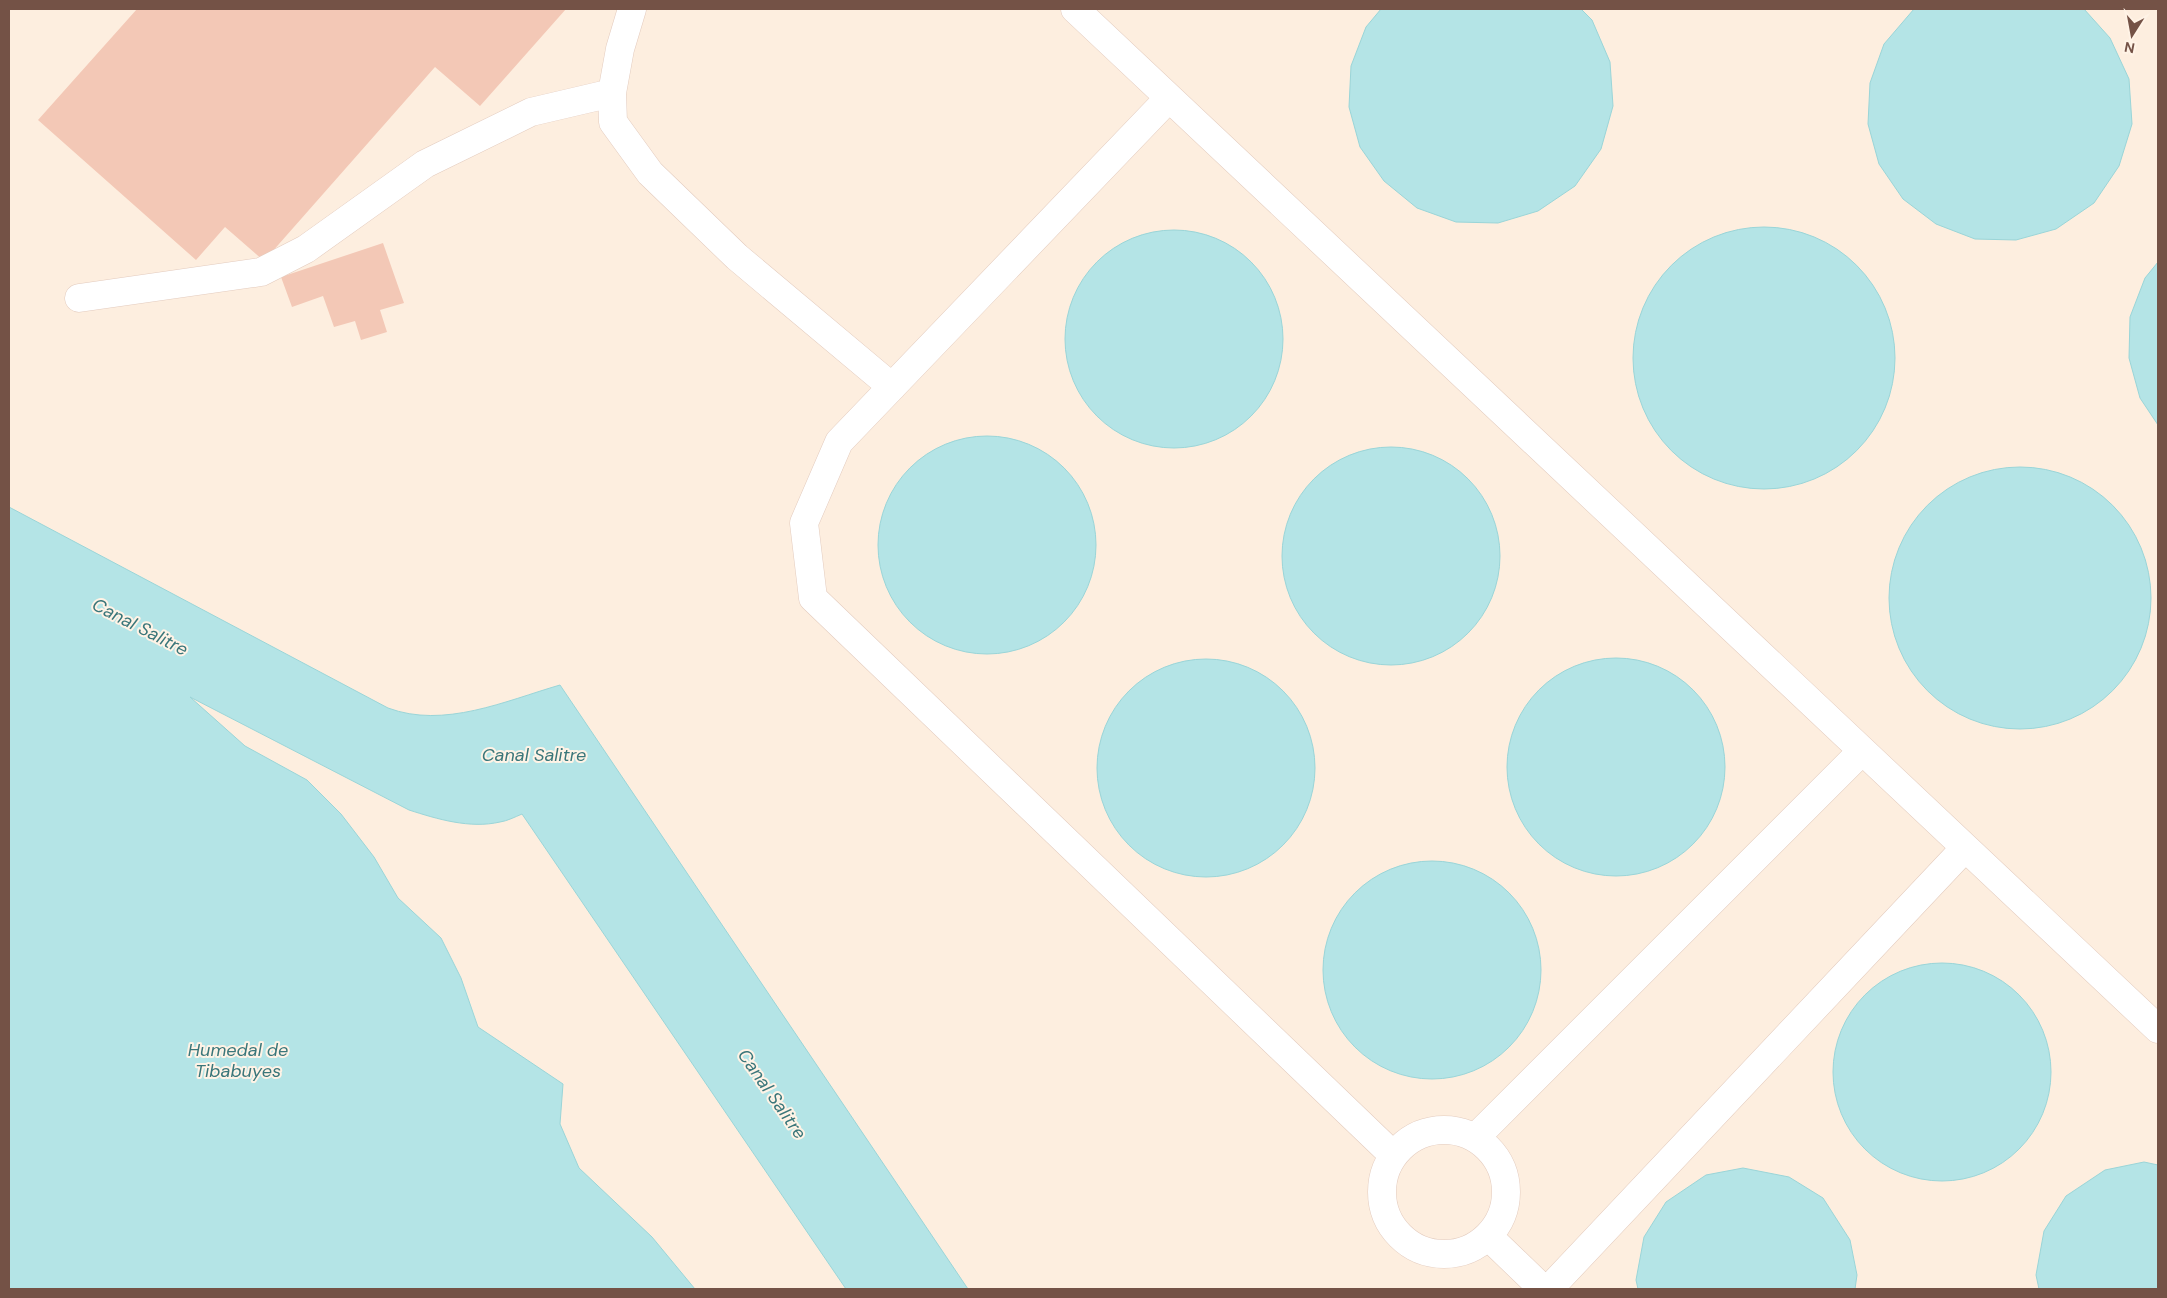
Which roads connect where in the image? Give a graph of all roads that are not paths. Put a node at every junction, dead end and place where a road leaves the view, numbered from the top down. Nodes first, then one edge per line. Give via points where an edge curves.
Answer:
1 (632, 9) edge
2 (1074, 9) edge
3 (612, 93) junction
4 (1169, 98) junction
5 (79, 298) dead end
6 (892, 387) junction
7 (1862, 751) junction
8 (1965, 848) junction
9 (2158, 1029) edge
10 (1476, 1137) junction
11 (1393, 1155) junction
12 (1489, 1237) junction
13 (1543, 1289) edge
14 (1549, 1289) edge

1 - 3 street
2 - 4 street
3 - 5 street via 531,112 425,164 306,249 261,272
3 - 6 street via 613,122 650,173 737,257
4 - 6 street
4 - 7 street
6 - 11 street via 839,442 804,523 813,598
7 - 8 street
7 - 10 street
8 - 9 street
8 - 14 street
10 - 11 street via 1454,1130 1431,1130 1409,1139
10 - 12 street via 1494,1152 1505,1172 1508,1196 1502,1218
11 - 12 street via 1383,1177 1382,1200 1389,1221 1403,1239 1424,1251 1447,1255 1469,1250
12 - 13 street

